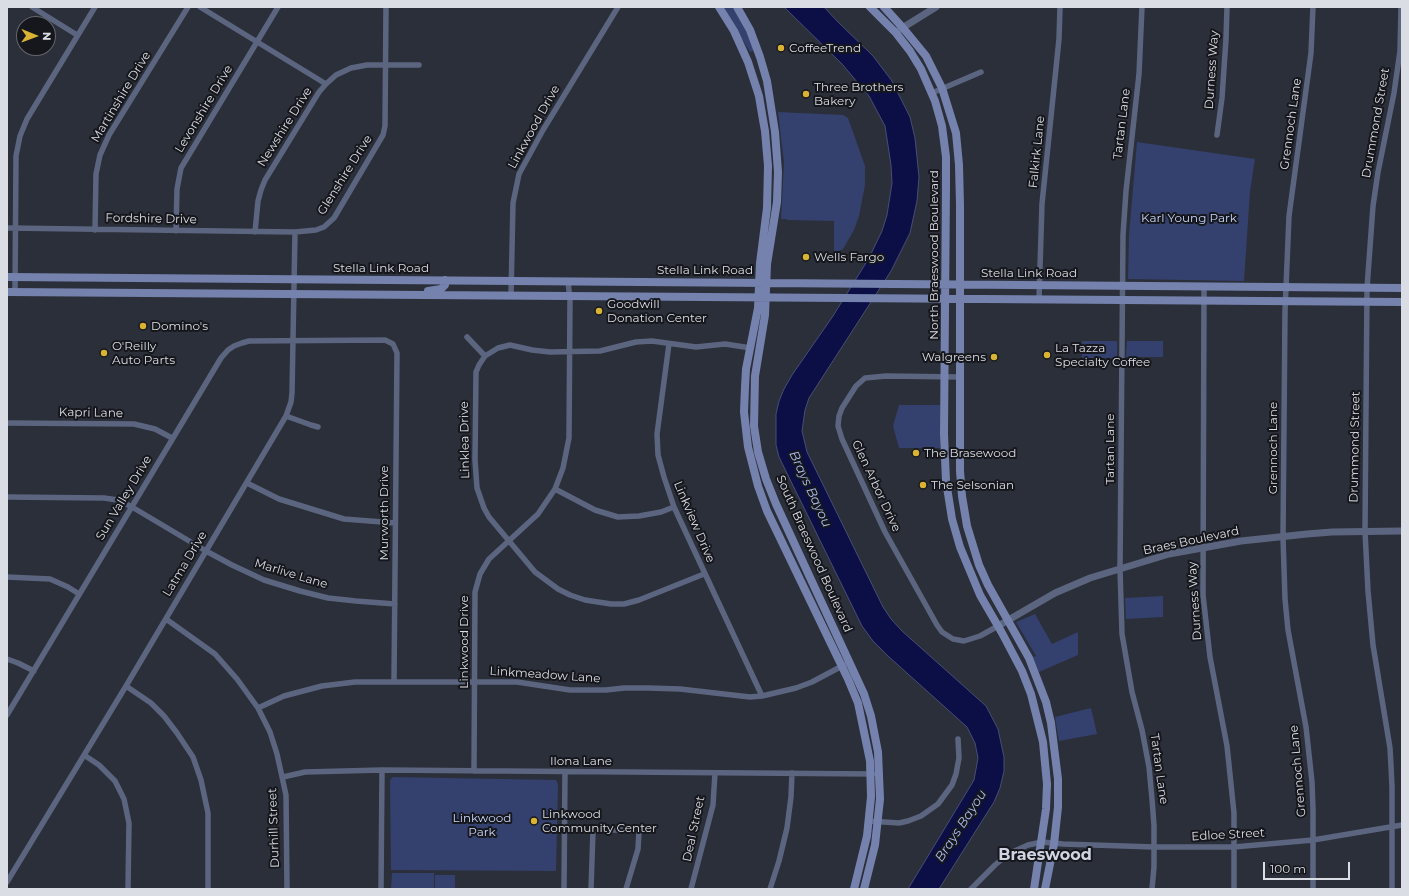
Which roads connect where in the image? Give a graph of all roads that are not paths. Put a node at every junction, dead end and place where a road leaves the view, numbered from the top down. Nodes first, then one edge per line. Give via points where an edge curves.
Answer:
1 (32, 7) edge
2 (95, 7) edge
3 (188, 7) edge
4 (200, 7) edge
5 (278, 7) edge
6 (386, 7) edge
7 (618, 7) edge
8 (719, 7) edge
9 (737, 7) edge
10 (870, 7) edge
11 (884, 7) edge
12 (936, 7) edge
13 (1060, 7) edge
14 (1142, 7) edge
15 (1227, 7) edge
16 (1313, 7) edge
17 (1401, 7) edge
18 (903, 28) junction
19 (896, 33) junction
20 (78, 35) junction
21 (257, 41) junction
22 (760, 57) junction
23 (748, 62) junction
24 (386, 65) junction
25 (419, 65) dead end
26 (981, 72) dead end
27 (326, 84) junction
28 (942, 88) junction
29 (932, 93) junction
30 (1217, 135) dead end
31 (767, 149) junction
32 (777, 149) junction
33 (946, 186) junction
34 (959, 186) junction
35 (7, 228) edge
36 (15, 228) junction
37 (769, 228) junction
38 (95, 230) junction
39 (176, 231) junction
40 (255, 232) junction
41 (294, 232) junction
42 (11, 277) edge
43 (137, 278) junction
44 (209, 278) junction
45 (294, 280) junction
46 (445, 280) junction
47 (511, 281) junction
48 (568, 281) junction
49 (629, 282) junction
50 (763, 283) junction
51 (946, 284) junction
52 (960, 284) junction
53 (1039, 284) junction
54 (1121, 285) junction
55 (1204, 286) junction
56 (1286, 287) junction
57 (1367, 288) junction
58 (1402, 288) edge
59 (11, 292) edge
60 (137, 293) junction
61 (209, 293) junction
62 (294, 294) junction
63 (407, 295) junction
64 (511, 296) junction
65 (570, 296) junction
66 (630, 296) junction
67 (762, 297) junction
68 (946, 299) junction
69 (960, 299) junction
70 (1039, 299) junction
71 (1121, 300) junction
72 (1204, 300) junction
73 (1285, 301) junction
74 (1367, 302) junction
75 (1402, 302) edge
76 (467, 337) dead end
77 (293, 341) junction
78 (393, 344) joint
79 (669, 344) junction
80 (750, 348) junction
81 (570, 352) junction
82 (485, 356) junction
83 (945, 377) junction
84 (960, 377) junction
85 (286, 416) junction
86 (7, 423) edge
87 (318, 427) dead end
88 (172, 438) junction
89 (247, 483) junction
90 (555, 489) junction
91 (7, 497) edge
92 (132, 506) junction
93 (674, 507) junction
94 (395, 523) junction
95 (967, 526) junction
96 (1365, 531) junction
97 (1402, 531) edge
98 (957, 535) junction
99 (1283, 537) junction
100 (509, 542) junction
101 (1203, 547) junction
102 (206, 551) junction
103 (1120, 569) junction
104 (704, 574) junction
105 (7, 577) edge
106 (79, 594) junction
107 (395, 604) junction
108 (166, 618) junction
109 (1007, 620) junction
110 (998, 626) junction
111 (7, 659) edge
112 (850, 662) junction
113 (842, 666) junction
114 (34, 671) junction
115 (475, 681) junction
116 (394, 682) junction
117 (126, 686) junction
118 (762, 696) junction
119 (258, 708) junction
120 (7, 715) edge
121 (958, 739) dead end
122 (1054, 742) junction
123 (1044, 743) junction
124 (84, 755) junction
125 (382, 770) junction
126 (474, 771) junction
127 (565, 772) junction
128 (715, 773) junction
129 (792, 773) junction
130 (871, 774) junction
131 (880, 774) junction
132 (283, 777) junction
133 (869, 821) junction
134 (879, 822) junction
135 (1402, 825) edge
136 (1392, 827) junction
137 (1313, 840) junction
138 (1042, 842) junction
139 (1054, 844) junction
140 (1154, 847) junction
141 (1234, 847) junction
142 (7, 882) edge
143 (128, 889) edge
144 (208, 889) edge
145 (287, 889) edge
146 (381, 889) edge
147 (564, 889) edge
148 (591, 889) edge
149 (626, 889) edge
150 (691, 889) edge
151 (770, 889) edge
152 (854, 889) edge
153 (864, 889) edge
154 (971, 889) edge
155 (1034, 889) edge
156 (1045, 889) edge
157 (1152, 889) edge
158 (1234, 889) edge
159 (1313, 889) edge
160 (1392, 889) edge

1 - 20 street
2 - 20 street
3 - 38 street, Martinshire Drive via 100,155 96,174
4 - 21 street
5 - 21 street, Levonshire Drive
6 - 24 street, Glenshire Drive
7 - 47 street, Linkwood Drive via 519,174 513,203
8 - 23 main road, South Braeswood Boulevard via 734,31
9 - 22 main road, South Braeswood Boulevard via 750,30
10 - 19 main road, North Braeswood Boulevard
11 - 18 main road, North Braeswood Boulevard
12 - 18 street
13 - 53 street, Falkirk Lane via 1060,39 1042,204
14 - 54 street, Tartan Lane via 1139,74 1126,191
15 - 30 street, Durness Way
16 - 56 street, Grennoch Lane via 1312,53 1289,216
17 - 57 street, Drummond Street via 1400,51 1373,206
18 - 19 street
18 - 28 main road, North Braeswood Boulevard via 926,56
19 - 29 main road, North Braeswood Boulevard via 921,69
20 - 36 street via 27,119 20,136 16,156
21 - 27 street
21 - 39 street, Levonshire Drive via 181,168 177,189
22 - 23 main road
22 - 32 main road, South Braeswood Boulevard via 768,88
23 - 31 main road, South Braeswood Boulevard via 759,96
24 - 25 street, Newshire Drive
24 - 27 street, Newshire Drive via 351,68 336,75
24 - 41 street, Glenshire Drive via 385,126 379,144 334,218 316,230
26 - 28 street
27 - 40 street, Newshire Drive via 318,92 261,190
28 - 29 street
28 - 34 main road, North Braeswood Boulevard via 956,133
29 - 33 main road, North Braeswood Boulevard via 942,126
31 - 32 main road
31 - 37 main road, South Braeswood Boulevard
32 - 37 main road, South Braeswood Boulevard via 778,183
33 - 34 main road
33 - 51 main road, North Braeswood Boulevard
34 - 52 main road, North Braeswood Boulevard
35 - 36 street, Fordshire Drive
36 - 38 street, Fordshire Drive
36 - 42 street
37 - 50 main road, South Braeswood Boulevard
38 - 39 street, Fordshire Drive
39 - 40 street, Fordshire Drive
40 - 41 street, Fordshire Drive
41 - 45 street, Latma Drive
42 - 43 main road, Stella Link Road
42 - 59 street
43 - 44 main road, Stella Link Road
43 - 60 main road
44 - 45 main road, Stella Link Road
44 - 61 main road
45 - 46 main road, Stella Link Road
45 - 62 street, Latma Drive
46 - 47 main road, Stella Link Road
46 - 63 main road via 445,286 441,289
47 - 48 main road, Stella Link Road
47 - 64 street, Linkwood Drive
48 - 49 main road, Stella Link Road
48 - 65 street, Linkwood Drive
49 - 50 main road, Stella Link Road
49 - 66 main road
50 - 51 main road, Stella Link Road
50 - 67 main road, South Braeswood Boulevard
51 - 52 main road, Stella Link Road
51 - 68 main road, North Braeswood Boulevard
52 - 53 main road, Stella Link Road
52 - 69 main road, North Braeswood Boulevard
53 - 54 main road, Stella Link Road
53 - 70 street, Falkirk Lane
54 - 55 main road, Stella Link Road
54 - 71 street, Tartan Lane
55 - 56 main road, Stella Link Road
55 - 72 street, Durness Way
56 - 57 main road, Stella Link Road
56 - 73 street, Grennoch Lane
57 - 58 main road, Stella Link Road
57 - 74 street, Drummond Street
59 - 60 main road
60 - 61 main road
61 - 62 main road
62 - 63 main road
62 - 77 street, Latma Drive
63 - 64 main road
64 - 65 main road
65 - 66 main road
65 - 81 street, Linkwood Drive
66 - 67 main road
67 - 68 main road
67 - 80 main road, South Braeswood Boulevard
67 - 112 main road, South Braeswood Boulevard via 764,326 755,376 754,426 758,452 776,504
68 - 69 main road
68 - 83 main road, North Braeswood Boulevard
69 - 70 main road
69 - 84 main road, North Braeswood Boulevard
70 - 71 main road
71 - 72 main road
71 - 103 street, Tartan Lane
72 - 73 main road
72 - 101 street, Durness Way
73 - 74 main road
73 - 99 street, Grennoch Lane
74 - 75 main road
74 - 96 street, Drummond Street
76 - 82 street
77 - 78 street, Sun Valley Drive via 385,340
77 - 85 street, Latma Drive via 292,393
77 - 88 street, Sun Valley Drive via 242,342 228,350
78 - 94 street, Murworth Drive via 397,353
79 - 80 street via 696,347 725,344
79 - 81 street via 636,342 600,351
79 - 93 street, Linkview Drive via 657,439 660,463
80 - 113 main road, South Braeswood Boulevard via 744,412 748,447 758,486
81 - 82 street via 541,352 510,345 498,348
81 - 90 street, Linkwood Drive via 568,448
82 - 100 street, Linklea Drive via 478,365 475,378 475,476 484,508
83 - 84 street, Glen Arbor Drive
83 - 98 main road, North Braeswood Boulevard via 944,460 949,503
83 - 110 street, Glen Arbor Drive via 865,378 856,386 842,408 838,426 885,532 942,632 953,639 964,641
84 - 95 main road, North Braeswood Boulevard via 960,471
85 - 87 street
85 - 89 street, Latma Drive
86 - 88 street, Kapri Lane via 134,424 155,429
88 - 92 street, Sun Valley Drive
89 - 94 street via 279,499 344,519
89 - 102 street, Latma Drive
90 - 93 street via 595,510 618,517 662,512
90 - 100 street, Linkwood Drive via 538,514
91 - 92 street, Marlive Lane via 104,498
92 - 102 street, Marlive Lane
92 - 106 street, Sun Valley Drive
93 - 104 street, Linkview Drive
94 - 107 street, Murworth Drive
95 - 98 main road
95 - 109 main road, North Braeswood Boulevard via 979,565
96 - 97 street, Braes Boulevard
96 - 99 street, Braes Boulevard
96 - 136 street, Drummond Street via 1373,646 1390,754
98 - 110 main road, North Braeswood Boulevard via 980,595
99 - 101 street, Braes Boulevard
99 - 137 street, Grennoch Lane via 1288,630 1309,753
100 - 104 street, Linklea Drive via 535,572 558,589 597,603 624,604 639,600
100 - 115 street, Linkwood Drive via 489,559 477,581 474,601
101 - 103 street, Braes Boulevard
101 - 141 street, Durness Way via 1203,595 1210,657 1227,746 1234,813
102 - 107 street, Marlive Lane via 264,580 300,591 335,598
102 - 108 street, Latma Drive
103 - 109 street, Braes Boulevard via 1055,593
103 - 140 street, Tartan Lane via 1122,634 1149,766
104 - 118 street, Linkview Drive
105 - 106 street via 50,579
106 - 114 street, Sun Valley Drive
107 - 116 street, Murworth Drive
108 - 117 street, Latma Drive
108 - 119 street, Durhill Street via 215,654
109 - 110 street, Braes Boulevard
109 - 122 main road, North Braeswood Boulevard via 1029,658 1038,680 1046,702
110 - 123 main road, North Braeswood Boulevard via 1031,694
111 - 114 street
112 - 113 street, Linkmeadow Lane
112 - 131 main road, South Braeswood Boulevard via 871,716
113 - 118 street, Linkmeadow Lane via 812,682
113 - 130 main road, South Braeswood Boulevard via 858,703
114 - 120 street, Sun Valley Drive
115 - 116 street, Linkmeadow Lane
115 - 118 street, Linkmeadow Lane via 516,682 570,690 680,689 750,697
115 - 126 street, Linkwood Drive
116 - 119 street, Linkmeadow Lane via 354,682 322,686 284,696
117 - 124 street, Latma Drive
117 - 144 street via 151,703 164,716 193,757 208,812
119 - 132 street, Durhill Street via 270,732
121 - 134 street via 959,758 956,774 952,785 938,804 914,820 898,823
122 - 123 main road
122 - 139 main road, North Braeswood Boulevard via 1058,807
123 - 138 main road, North Braeswood Boulevard via 1046,797
124 - 142 street, Latma Drive
124 - 143 street via 115,781 124,799 129,823
125 - 126 street, Ilona Lane
125 - 132 street, Ilona Lane via 306,772
125 - 146 street
126 - 127 street, Ilona Lane
127 - 128 street, Ilona Lane
127 - 147 street
128 - 129 street, Ilona Lane
128 - 150 street, Deal Street via 713,805
129 - 130 street, Ilona Lane
129 - 151 street via 787,828
130 - 131 street, Ilona Lane
130 - 133 main road, South Braeswood Boulevard
131 - 134 main road, South Braeswood Boulevard
132 - 145 street, Durhill Street
133 - 134 street
133 - 152 main road, South Braeswood Boulevard
134 - 153 main road, South Braeswood Boulevard via 876,845
135 - 136 street, Edloe Street
136 - 137 street, Edloe Street
136 - 160 street, Drummond Street
137 - 141 street, Edloe Street
137 - 159 street, Grennoch Lane
138 - 139 street
138 - 154 street via 1008,854
138 - 155 main road, North Braeswood Boulevard
139 - 140 street, Edloe Street
139 - 156 main road, North Braeswood Boulevard
140 - 141 street, Edloe Street
140 - 157 street, Tartan Lane
141 - 158 street, Durness Way
148 - 149 street via 593,831 637,830 638,849

